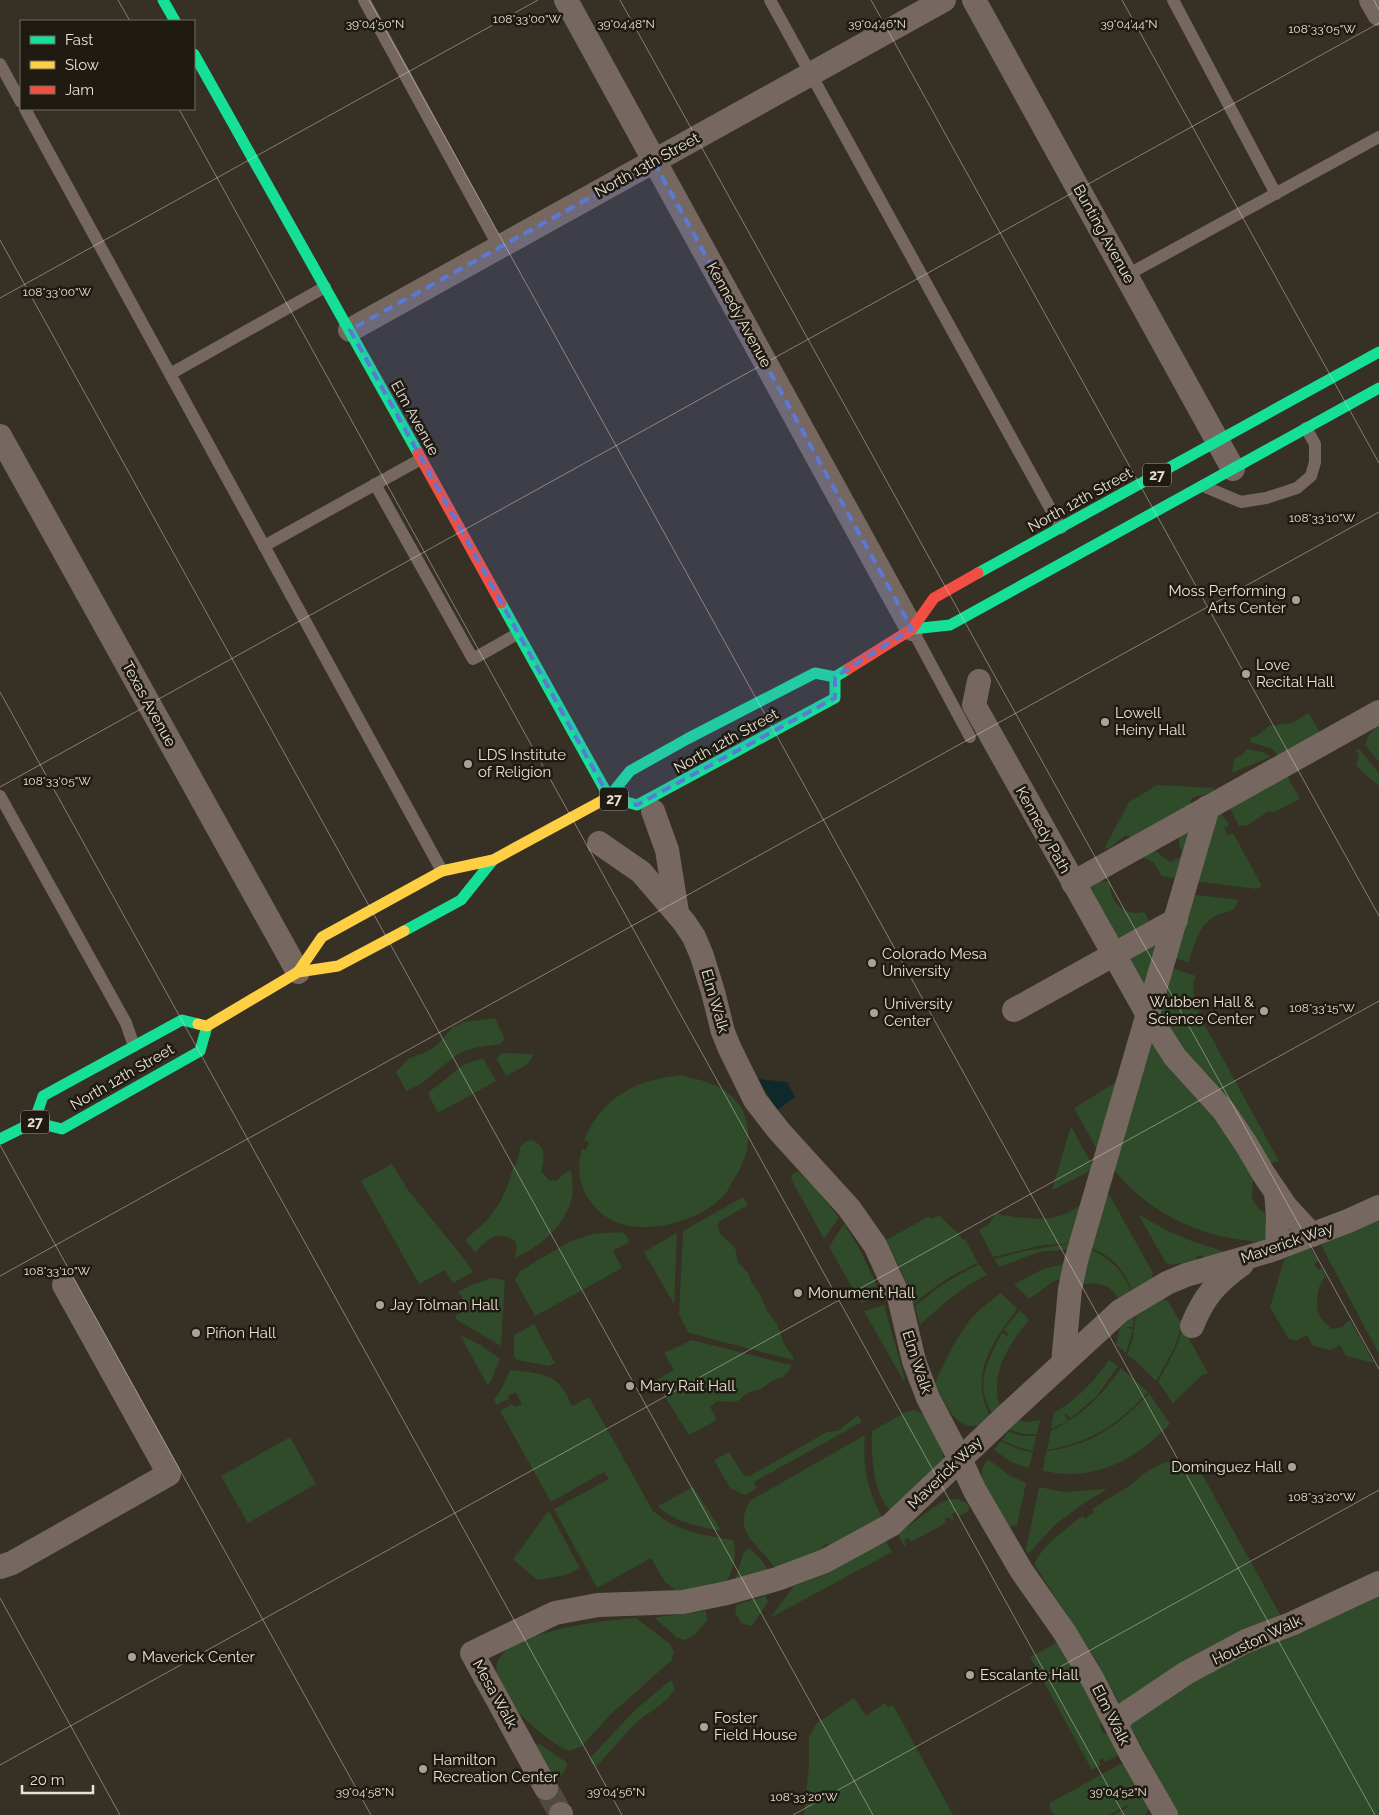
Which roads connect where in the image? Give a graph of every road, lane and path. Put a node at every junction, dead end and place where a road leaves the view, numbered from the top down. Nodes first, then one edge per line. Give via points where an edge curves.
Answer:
1 (163, 0) edge
2 (364, 0) edge
3 (566, 0) edge
4 (770, 0) edge
5 (944, 0) edge
6 (974, 0) edge
7 (1173, 0) edge
8 (1371, 0) edge
9 (1379, 14) edge
10 (174, 20) edge
11 (195, 56) edge
12 (0, 64) edge
13 (811, 75) junction
14 (20, 100) edge
15 (26, 110) edge
16 (1379, 137) edge
17 (654, 162) junction
18 (1276, 194) junction
19 (499, 247) junction
20 (1127, 275) junction
21 (325, 287) junction
22 (350, 330) junction
23 (1379, 352) edge
24 (170, 374) junction
25 (1379, 388) edge
26 (1306, 428) junction
27 (0, 436) edge
28 (1218, 441) junction
29 (421, 459) junction
30 (1233, 469) junction
31 (375, 484) junction
32 (1203, 486) junction
33 (1060, 528) junction
34 (264, 546) junction
35 (912, 629) junction
36 (517, 634) junction
37 (836, 677) junction
38 (979, 681) dead end
39 (1379, 712) edge
40 (970, 737) dead end
41 (0, 796) edge
42 (609, 797) junction
43 (1208, 807) junction
44 (654, 811) dead end
45 (599, 843) dead end
46 (493, 860) junction
47 (442, 871) junction
48 (1073, 883) junction
49 (677, 912) junction
50 (1176, 920) junction
51 (1113, 954) junction
52 (298, 972) junction
53 (1014, 1010) dead end
54 (1148, 1015) junction
55 (207, 1026) junction
56 (134, 1046) junction
57 (34, 1122) junction
58 (0, 1139) edge
59 (1276, 1192) junction
60 (1379, 1207) edge
61 (1312, 1236) junction
62 (1277, 1248) junction
63 (1254, 1256) junction
64 (64, 1285) dead end
65 (1192, 1326) dead end
66 (1063, 1363) junction
67 (960, 1459) junction
68 (0, 1567) edge
69 (1379, 1584) edge
70 (472, 1653) joint
71 (1116, 1724) junction
72 (546, 1788) tunnel mouth
73 (1166, 1815) edge

1 - 10 main road
2 - 19 lane
3 - 17 street, Kennedy Avenue
4 - 13 lane
5 - 13 street, North 13th Street
6 - 20 street, Bunting Avenue
7 - 18 lane
8 - 9 street
11 - 21 main road, Elm Avenue
12 - 14 lane
13 - 17 street, North 13th Street
13 - 33 lane
15 - 24 lane
16 - 18 lane
17 - 19 street, North 13th Street
17 - 35 street, Kennedy Avenue
18 - 20 lane
19 - 22 street, North 13th Street
20 - 28 street, Bunting Avenue
21 - 22 main road, Elm Avenue
21 - 24 lane
22 - 29 main road, Elm Avenue
23 - 28 main road, North 12th Street / 27
24 - 34 lane
25 - 26 main road, North 12th Street / 27
26 - 30 main road, North 12th Street / 27
26 - 32 lane via 1315,444 1315,462 1311,476 1297,488 1240,502
27 - 52 street, Texas Avenue
28 - 30 street, Bunting Avenue
28 - 33 main road, North 12th Street / 27
29 - 31 lane
29 - 36 main road, Elm Avenue
30 - 32 main road, North 12th Street / 27
31 - 34 lane
31 - 36 lane via 472,659
32 - 35 main road, North 12th Street / 27 via 950,625
33 - 35 main road, North 12th Street / 27 via 934,598
34 - 47 lane
35 - 37 main road, North 12th Street / 27
35 - 40 lane
36 - 42 main road, Elm Avenue
37 - 42 main road, North 12th Street / 27 via 815,673 687,739 630,771
37 - 42 main road, North 12th Street / 27 via 836,698 637,806
38 - 48 street, Kennedy Path via 974,705
39 - 43 street
41 - 56 lane via 126,1023
42 - 46 main road, North 12th Street / 27
43 - 48 street
43 - 50 street
44 - 49 street, Elm Walk via 667,850
45 - 49 street, Elm Walk via 641,872
46 - 47 main road, North 12th Street / 27
46 - 52 main road, North 12th Street / 27 via 460,900 338,966
47 - 52 main road, North 12th Street / 27 via 322,937
48 - 51 street, Kennedy Path
49 - 67 street, Elm Walk via 694,937 723,1032 755,1100 849,1208 875,1245 899,1297 914,1361 928,1398
50 - 51 street
50 - 54 street
51 - 53 street
51 - 54 street, Kennedy Path
52 - 55 main road, North 12th Street / 27
54 - 59 street, Kennedy Path via 1175,1057 1224,1111
54 - 66 street via 1076,1261
55 - 56 main road, North 12th Street / 27 via 182,1020
55 - 57 main road, North 12th Street / 27 via 200,1051 62,1129
56 - 57 main road, North 12th Street / 27 via 43,1096
57 - 58 main road, 27
59 - 61 street, Kennedy Path
59 - 62 street
60 - 61 street, Maverick Way
61 - 62 street, Maverick Way
62 - 63 street, Maverick Way
63 - 65 street via 1217,1284 1206,1297
63 - 66 street, Maverick Way via 1167,1283 1120,1311
64 - 68 street via 169,1474
66 - 67 street, Maverick Way
67 - 70 street, Maverick Way via 891,1525 825,1561 777,1579 683,1602 598,1605 555,1613
67 - 71 street, Elm Walk via 1021,1570 1094,1680
69 - 71 street, Houston Walk via 1246,1641 1186,1674 1125,1714
70 - 72 street, Mesa Walk
71 - 73 street, Elm Walk

